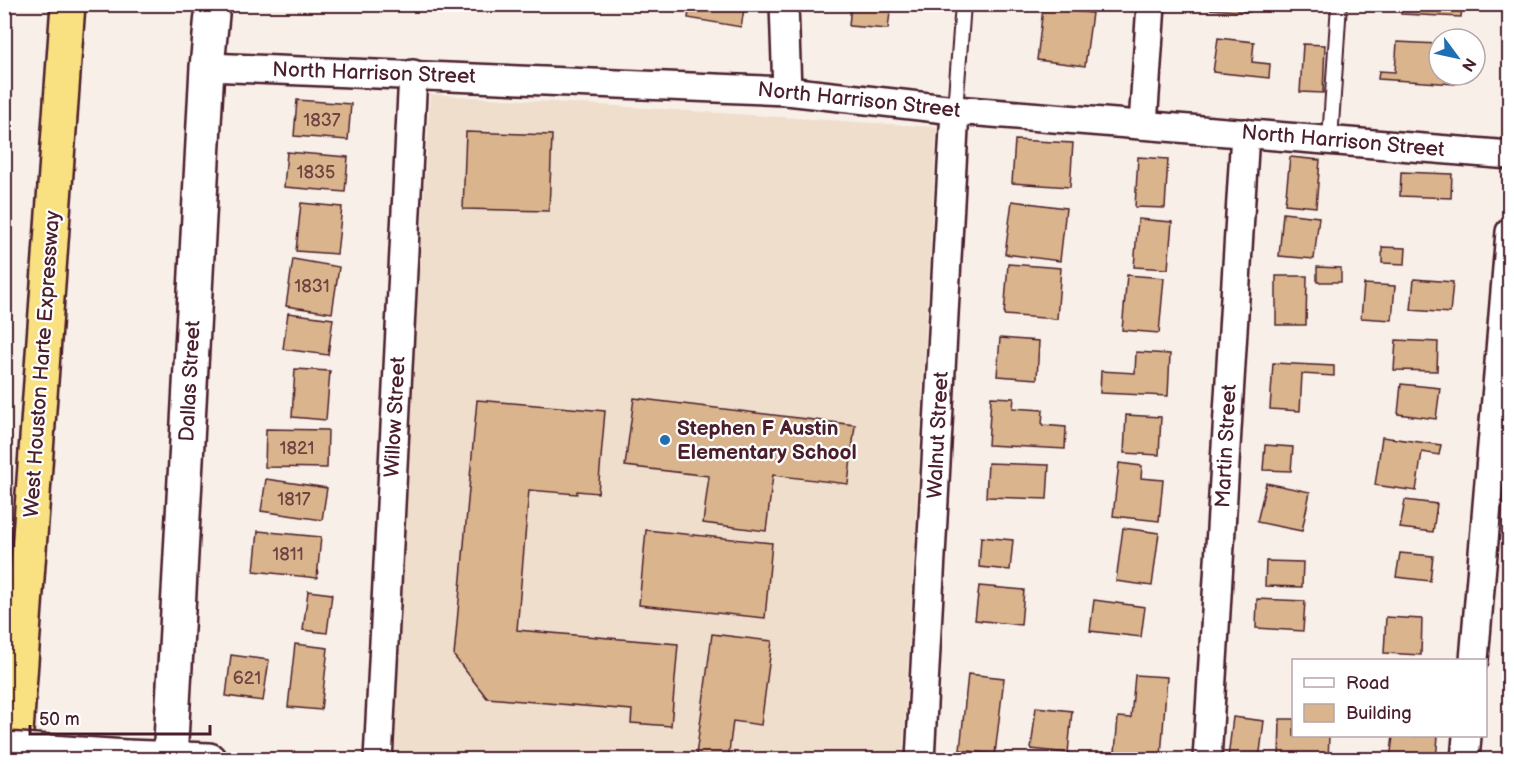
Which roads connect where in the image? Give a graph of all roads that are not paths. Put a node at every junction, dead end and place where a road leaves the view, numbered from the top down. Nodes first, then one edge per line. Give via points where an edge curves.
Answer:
1 (68, 4) edge
2 (213, 4) edge
3 (784, 4) edge
4 (963, 4) edge
5 (1151, 4) edge
6 (1339, 4) edge
7 (207, 67) junction
8 (413, 74) junction
9 (787, 91) junction
10 (955, 110) junction
11 (1143, 125) junction
12 (1245, 133) junction
13 (1330, 140) junction
14 (1509, 155) edge
15 (1509, 232) edge
16 (1474, 659) edge
17 (1467, 737) edge
18 (4, 749) edge
19 (14, 759) edge
20 (170, 759) edge
21 (209, 759) edge
22 (378, 759) edge
23 (920, 759) edge
24 (1207, 759) edge
25 (1465, 759) edge

1 - 19 highway, West Houston Harte Expressway
2 - 7 main road, Dallas Street
3 - 9 street
4 - 10 lane
5 - 11 street
6 - 13 lane
7 - 8 street, North Harrison Street
7 - 20 main road, Dallas Street
8 - 9 street, North Harrison Street
8 - 22 street, Willow Street
9 - 10 street, North Harrison Street
10 - 11 street, North Harrison Street
10 - 23 street, Walnut Street
11 - 12 street, North Harrison Street
12 - 13 street, North Harrison Street
12 - 24 street, Martin Street
13 - 14 street, North Harrison Street
15 - 16 street
17 - 25 street
18 - 20 main road, bridge
20 - 21 main road

